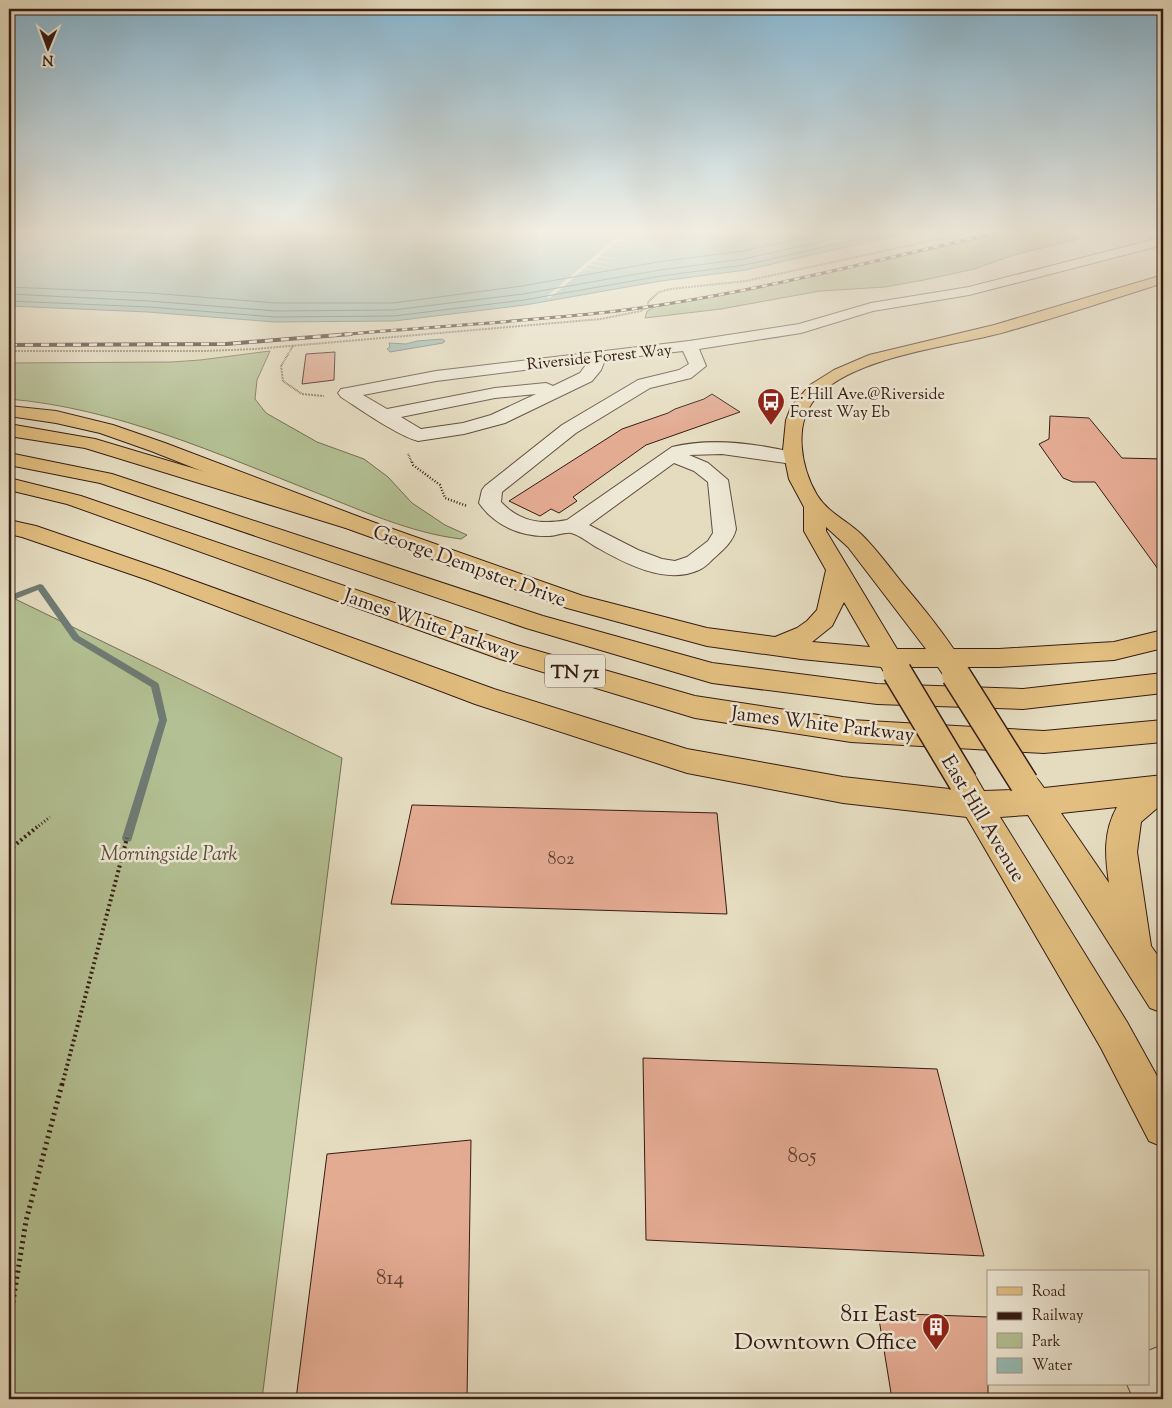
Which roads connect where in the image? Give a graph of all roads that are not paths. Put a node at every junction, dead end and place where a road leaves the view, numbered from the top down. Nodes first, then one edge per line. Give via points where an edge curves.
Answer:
1 (925, 298) edge
2 (1101, 298) edge
3 (689, 346) junction
4 (599, 356) junction
5 (568, 386) junction
6 (9, 411) edge
7 (383, 415) junction
8 (9, 430) edge
9 (672, 456) junction
10 (9, 458) edge
11 (793, 458) junction
12 (9, 484) edge
13 (9, 493) edge
14 (74, 500) junction
15 (814, 507) junction
16 (362, 526) junction
17 (574, 526) junction
18 (9, 527) edge
19 (838, 570) junction
20 (1163, 639) edge
21 (775, 647) junction
22 (893, 665) junction
23 (951, 666) junction
24 (1163, 683) edge
25 (1163, 731) edge
26 (1163, 788) edge
27 (1030, 792) junction
28 (969, 794) junction
29 (1134, 952) junction
30 (1163, 995) edge
31 (1163, 1128) edge

1 - 3 street via 871,307 801,328
2 - 11 main road, East Hill Avenue via 1007,326 896,352 856,366 822,384 802,403 794,427
3 - 4 street, Riverside Forest Way
3 - 17 street, Riverside Forest Way via 698,366 685,374 644,384 569,429 492,490 490,503 501,516 532,530
4 - 5 street via 586,377
4 - 7 street, Riverside Forest Way via 436,376 347,394
5 - 7 street via 495,393
5 - 7 street via 498,419 464,428 418,435
6 - 16 main road, George Dempster Drive via 56,417 106,429
8 - 16 main road via 88,443
9 - 11 street via 695,447
9 - 17 street
9 - 17 street via 700,467 718,480 724,535 690,566 676,569 651,565
10 - 24 main road, James White Parkway / TN 71 via 105,478 535,622 712,673 876,694 1023,699
11 - 15 main road, East Hill Avenue via 800,481
12 - 14 main road, James White Parkway / TN 71
13 - 14 main road
14 - 25 main road, James White Parkway / TN 71 via 509,652 695,707 852,731 1044,742
15 - 19 main road, East Hill Avenue via 815,531
15 - 23 main road, East Hill Avenue via 848,532 907,602
16 - 21 main road, George Dempster Drive via 576,602 707,638
18 - 28 main road via 156,575 485,697 687,761 843,790
19 - 21 main road via 835,593 824,619 815,630
19 - 22 main road, East Hill Avenue
20 - 23 main road, George Dempster Drive via 1114,651 998,658
21 - 22 main road, George Dempster Drive
22 - 23 main road, George Dempster Drive
22 - 28 main road, East Hill Avenue, bridge
23 - 27 main road, East Hill Avenue, bridge
26 - 27 main road
26 - 29 main road via 1134,805 1121,837
27 - 28 main road
27 - 29 main road, East Hill Avenue
28 - 31 main road, East Hill Avenue via 1114,1035
29 - 30 main road, East Hill Avenue

